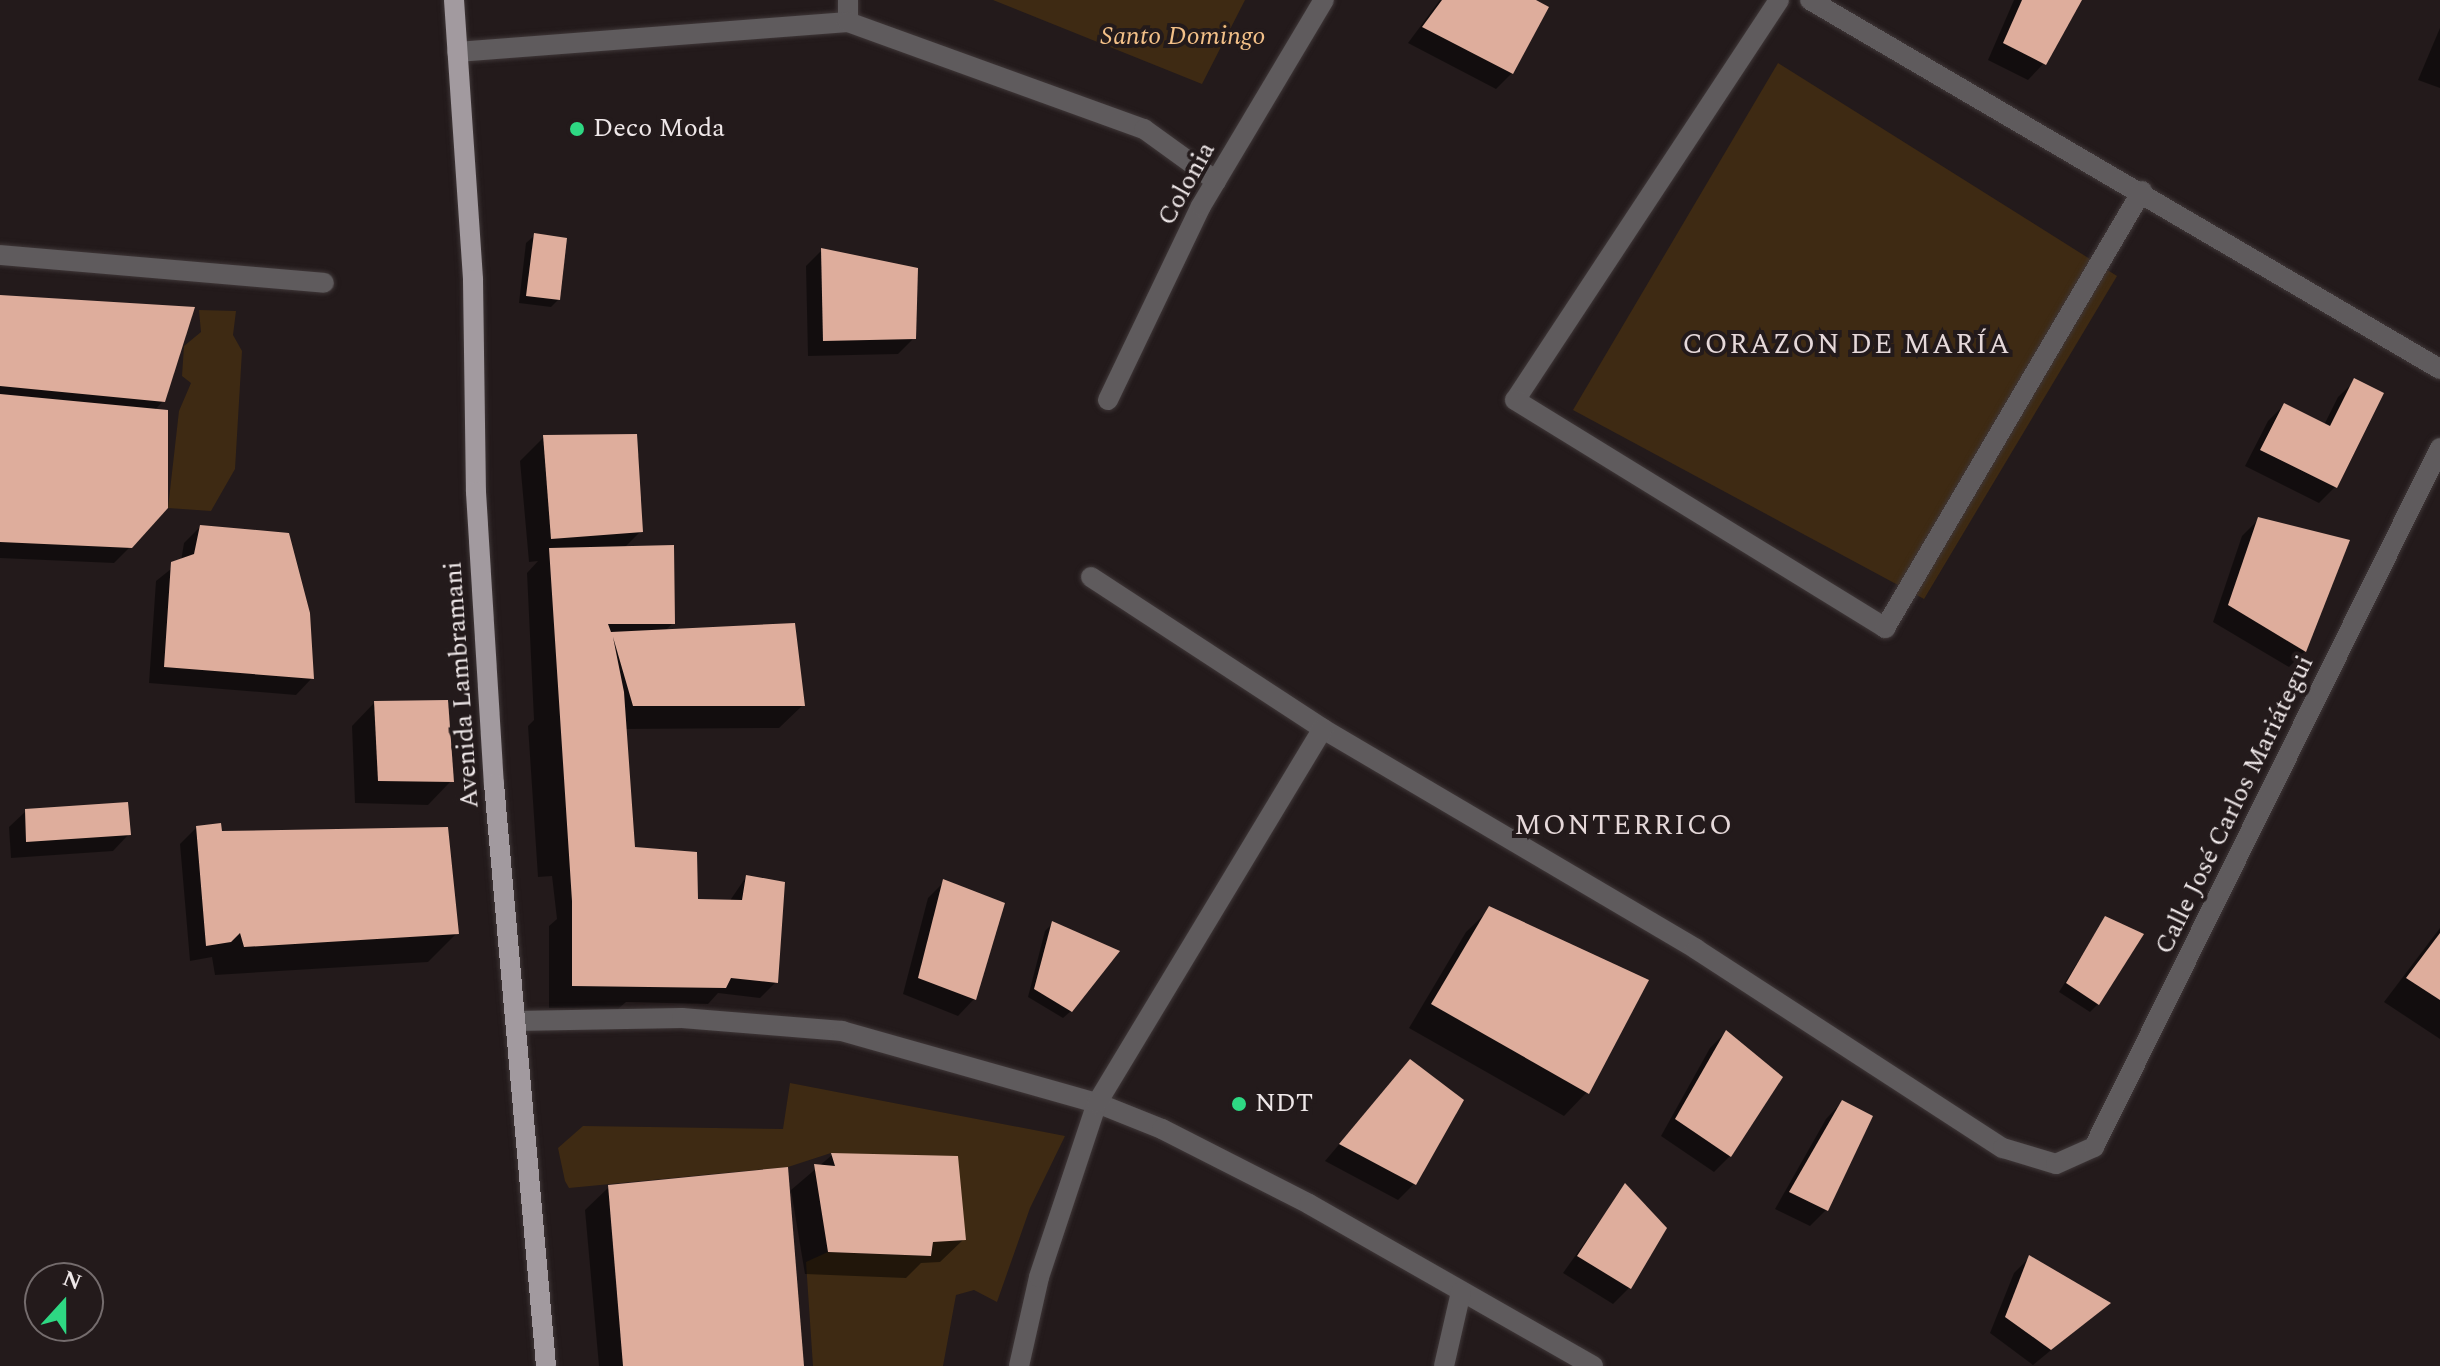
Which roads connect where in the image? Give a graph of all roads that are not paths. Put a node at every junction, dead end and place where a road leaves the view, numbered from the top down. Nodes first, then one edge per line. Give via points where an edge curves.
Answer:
1 (454, 0) edge
2 (848, 0) edge
3 (1324, 0) edge
4 (1779, 0) edge
5 (1810, 0) edge
6 (848, 22) junction
7 (457, 52) junction
8 (1216, 181) junction
9 (2142, 191) junction
10 (0, 255) edge
11 (324, 283) dead end
12 (2440, 369) edge
13 (1108, 400) dead end
14 (2440, 448) edge
15 (1091, 577) dead end
16 (1323, 729) junction
17 (515, 1021) junction
18 (1097, 1103) junction
19 (1461, 1292) junction
20 (546, 1366) edge
21 (1019, 1366) edge
22 (1444, 1366) edge
23 (1593, 1366) edge

1 - 7 main road, Avenida Lambramani
2 - 6 street
3 - 8 street, Colonia
4 - 9 street via 1515,400 1885,628
5 - 9 street
6 - 7 street
6 - 8 street via 1144,129
7 - 17 main road, Avenida Lambramani via 473,280 476,507
8 - 13 street, Colonia
9 - 12 street
10 - 11 street
14 - 16 street, Calle José Carlos Mariátegui via 2094,1147 2056,1164 2003,1148 1696,949
15 - 16 street
16 - 18 street
17 - 18 street via 682,1018 842,1031
17 - 20 main road, Avenida Lambramani
18 - 19 street via 1162,1129 1309,1204
18 - 21 street via 1039,1277
19 - 22 street
19 - 23 street

